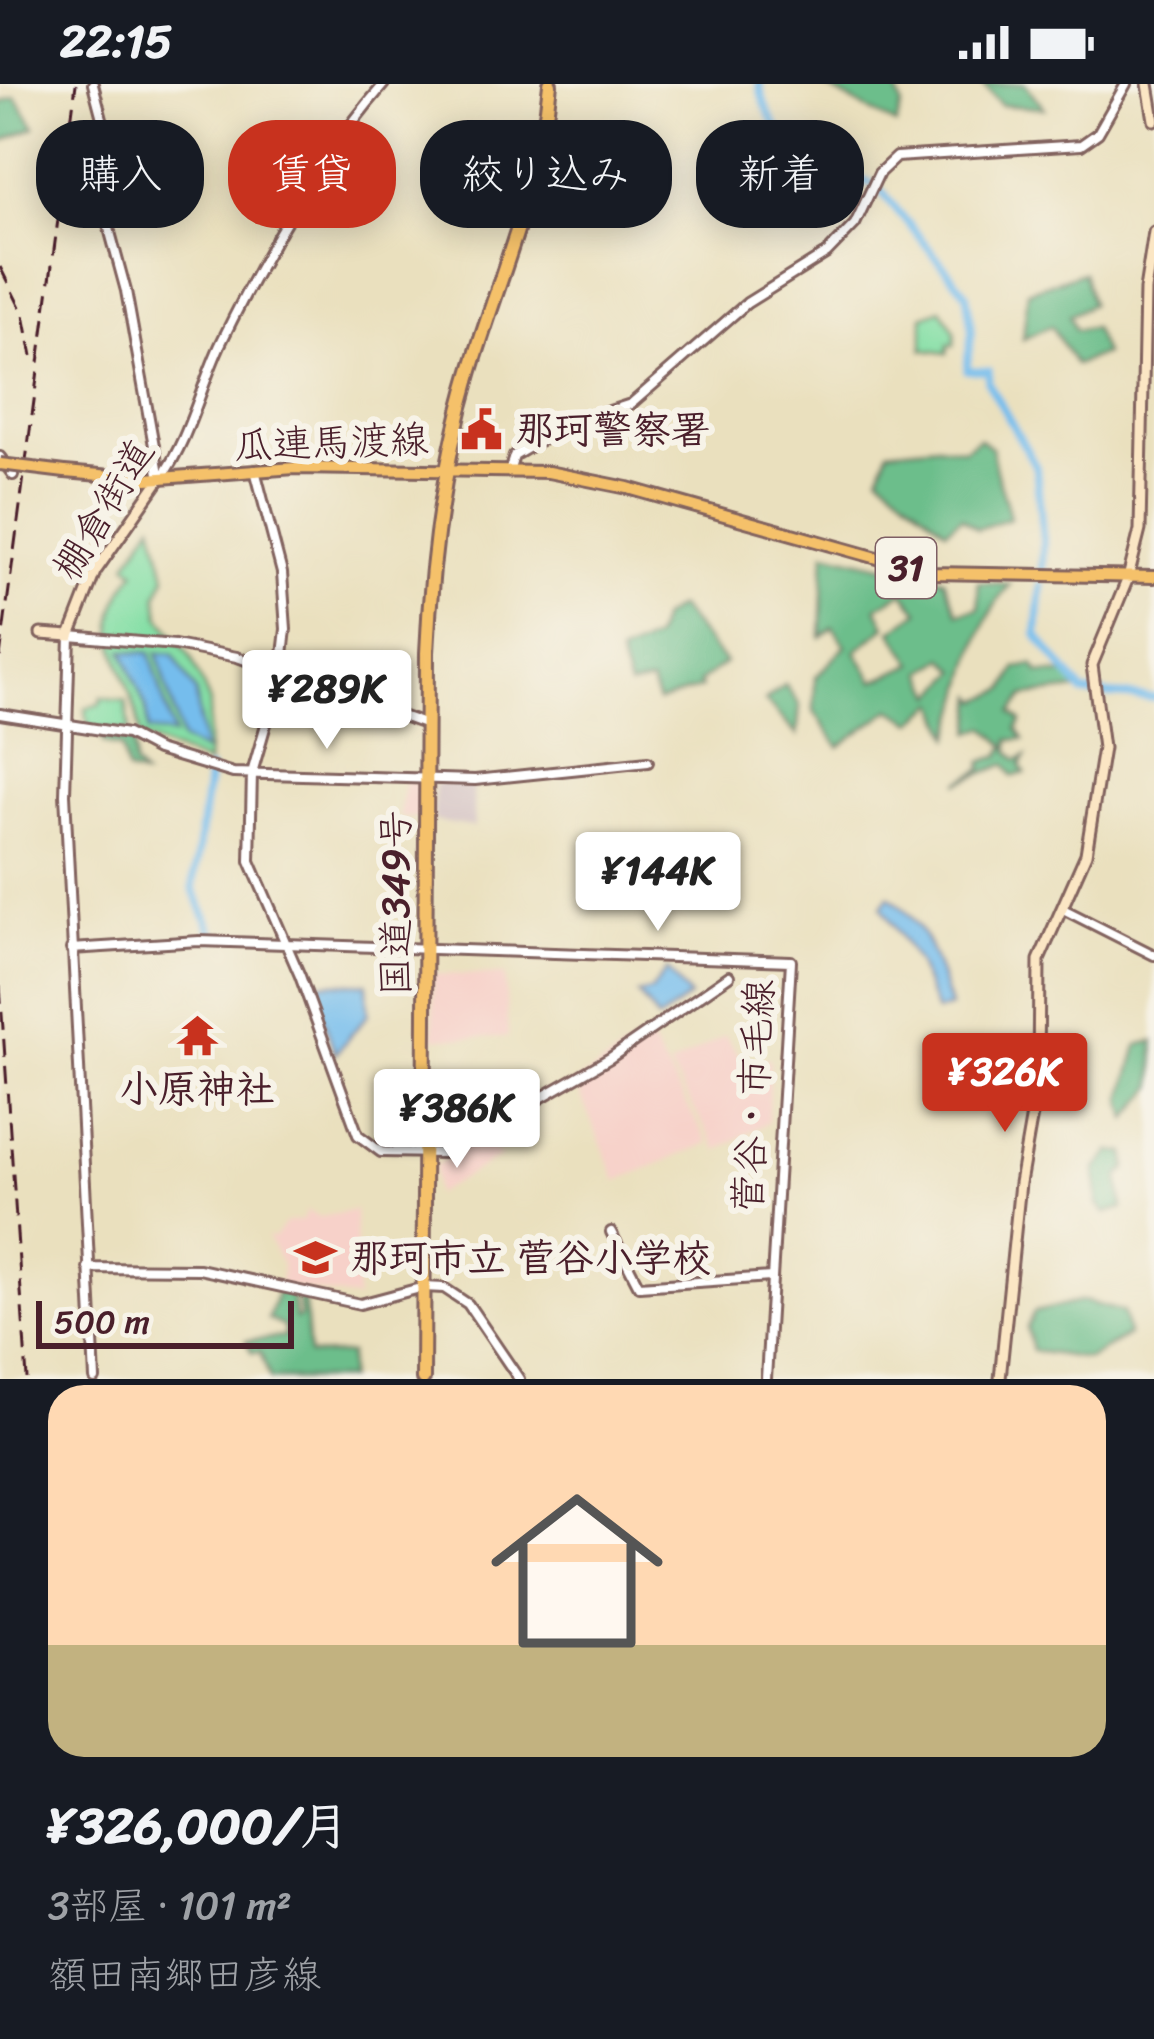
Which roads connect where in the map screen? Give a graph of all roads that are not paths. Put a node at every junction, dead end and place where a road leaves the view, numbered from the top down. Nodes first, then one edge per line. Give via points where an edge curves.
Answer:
1 (93, 84) edge
2 (384, 84) edge
3 (552, 84) edge
4 (1126, 84) edge
5 (1148, 84) edge
6 (1154, 120) edge
7 (1154, 232) edge
8 (3, 465) edge
9 (30, 467) dead end
10 (449, 468) junction
11 (510, 469) junction
12 (255, 470) junction
13 (119, 478) junction
14 (160, 479) junction
15 (1128, 578) junction
16 (1154, 578) edge
17 (41, 634) dead end
18 (70, 636) junction
19 (281, 672) junction
20 (0, 714) edge
21 (429, 725) junction
22 (65, 726) junction
23 (649, 762) dead end
24 (252, 773) junction
25 (428, 779) junction
26 (1064, 910) junction
27 (284, 944) junction
28 (428, 948) junction
29 (71, 949) junction
30 (1154, 955) edge
31 (729, 976) dead end
32 (426, 1155) junction
33 (611, 1232) dead end
34 (88, 1268) junction
35 (771, 1277) junction
36 (426, 1287) junction
37 (95, 1379) edge
38 (425, 1379) edge
39 (519, 1379) edge
40 (766, 1379) edge
41 (1000, 1379) edge

1 - 14 street via 106,130 100,195
2 - 14 street, 棚倉街道 via 284,228
3 - 10 highway, 国道349号 via 535,182 472,366
4 - 11 street via 1098,133 1081,145 896,158 827,253 747,303 631,404 567,425 514,456
5 - 6 main road
7 - 15 main road via 1145,290 1140,530
8 - 13 main road, 瓜連馬渡線 / 31, bridge
9 - 13 main road
10 - 11 main road, 瓜連馬渡線 / 31
10 - 12 main road, 瓜連馬渡線 / 31
10 - 21 highway, 国道349号
11 - 15 main road, 瓜連馬渡線 / 31 via 615,485 931,573
12 - 14 main road, 瓜連馬渡線 / 31
12 - 19 street via 284,586
13 - 14 main road, 瓜連馬渡線 / 31
14 - 18 main road, 棚倉街道 via 95,572
15 - 16 main road, 瓜連馬渡線 / 31
15 - 26 main road via 1095,653 1099,790 1083,867
17 - 18 main road
18 - 19 street via 190,647
18 - 22 street, 棚倉街道
19 - 21 street
19 - 24 street
20 - 22 street
21 - 25 highway, 国道349号
22 - 24 street via 127,734 226,772
22 - 29 street, 棚倉街道
23 - 25 street
24 - 25 street
24 - 27 street via 250,861
25 - 28 highway, 国道349号
26 - 30 street
26 - 41 main road via 1039,961 1038,1080
27 - 28 street, 菅谷・市毛線
27 - 29 street, 菅谷・市毛線
27 - 32 street via 358,1135 381,1152
28 - 32 highway, 国道349号
28 - 35 street, 菅谷・市毛線 via 791,961
29 - 34 street, 棚倉街道
31 - 32 street via 610,1058 445,1154
32 - 36 highway, 国道349号
33 - 35 street via 639,1286
34 - 36 street via 199,1269 359,1304
34 - 37 street, 棚倉街道
35 - 40 street, 菅谷・市毛線
36 - 38 highway, 国道349号
36 - 39 street via 468,1304

